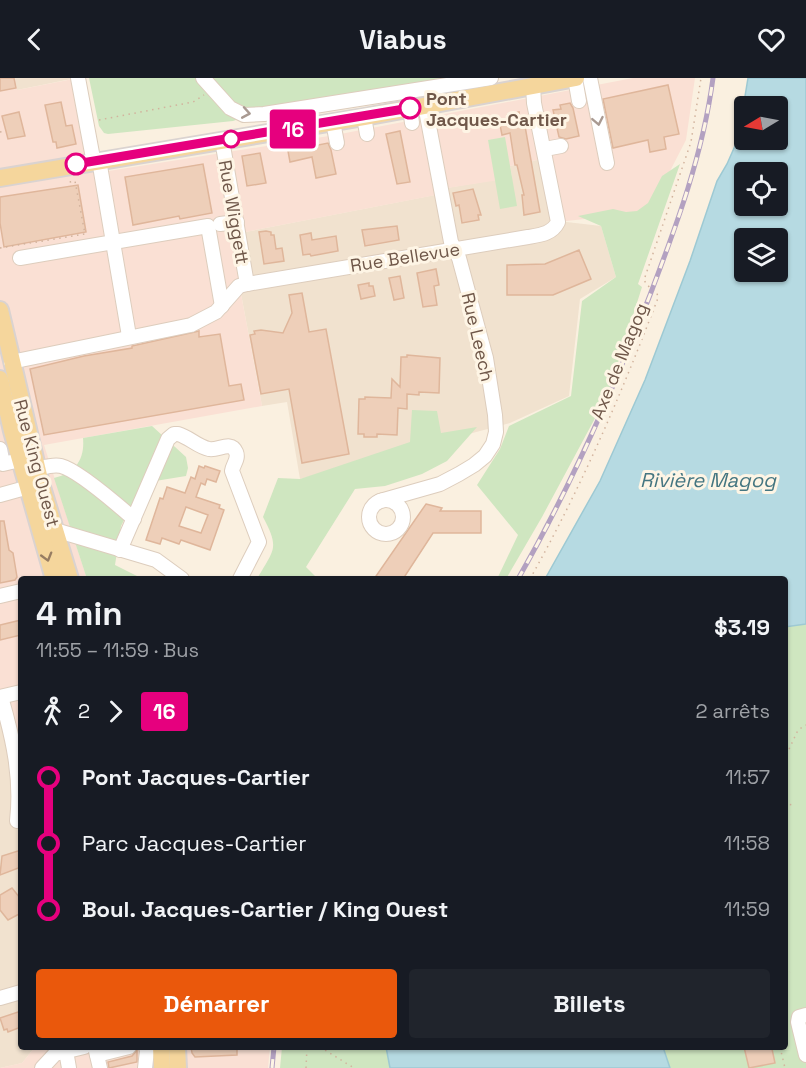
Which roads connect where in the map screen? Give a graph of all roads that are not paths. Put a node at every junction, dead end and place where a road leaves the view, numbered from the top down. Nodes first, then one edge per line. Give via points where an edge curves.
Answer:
1 (78, 78) edge
2 (203, 78) edge
3 (491, 78) edge
4 (576, 78) edge
5 (590, 78) edge
6 (533, 86) junction
7 (579, 100) dead end
8 (416, 112) junction
9 (333, 122) junction
10 (222, 140) junction
11 (337, 142) dead end
12 (561, 146) dead end
13 (545, 149) junction
14 (96, 157) junction
15 (607, 163) dead end
16 (0, 168) edge
17 (0, 178) edge
18 (237, 222) junction
19 (220, 224) dead end
20 (112, 242) junction
21 (455, 249) junction
22 (20, 258) dead end
23 (247, 284) junction
24 (222, 306) junction
25 (0, 310) edge
26 (129, 336) junction
27 (6, 373) edge
28 (3, 405) edge
29 (0, 449) edge
30 (20, 460) junction
31 (35, 480) junction
32 (0, 495) edge
33 (380, 501) dead end
34 (134, 519) junction
35 (55, 530) junction
36 (120, 550) junction
37 (53, 576) edge
38 (69, 576) edge
39 (178, 576) edge
40 (242, 576) edge
41 (18, 592) edge
42 (0, 596) edge
43 (18, 693) edge
44 (1, 697) edge
45 (18, 775) edge
46 (18, 811) edge
47 (17, 821) dead end
48 (18, 993) edge
49 (0, 999) edge
50 (803, 1016) edge
51 (70, 1050) edge
52 (119, 1050) edge
53 (147, 1050) edge
54 (161, 1050) edge
55 (177, 1050) edge
56 (66, 1051) junction
57 (806, 1055) edge
58 (97, 1057) edge
59 (42, 1068) edge
60 (69, 1068) edge
61 (145, 1068) edge
62 (162, 1068) edge
63 (178, 1068) edge

1 - 14 street
2 -> 3 street via 230,108 244,115
4 - 6 main road
4 - 7 street
5 -> 15 street
6 - 8 main road via 472,104
6 - 13 street
8 - 9 main road via 366,125
8 - 21 street, Rue Leech via 443,171 441,206
9 - 10 main road
9 - 11 street
10 - 14 main road via 203,135
10 - 18 street, Rue Wiggett via 236,194
12 - 13 street
13 - 21 street, Rue Bellevue via 558,222 555,228 544,234
14 - 16 main road
14 - 17 main road
14 - 20 street
18 - 19 street
18 - 23 street, Rue Wiggett
20 - 22 street
20 - 24 street via 208,226
20 - 26 street
21 - 23 street, Rue Bellevue
21 - 33 street, Rue Leech via 486,358 495,415 493,444 485,456 459,474 432,487
23 - 24 street via 239,286
24 - 26 street via 191,325
25 - 27 main road, Rue King Ouest
26 - 27 street
27 - 28 main road, Rue King Ouest
27 - 31 main road, Rue King Ouest
28 - 30 main road, Rue King Ouest
29 - 30 street via 3,464
30 - 31 main road, Rue King Ouest
31 - 32 street
31 - 34 street via 52,466 64,467
31 - 35 main road, Rue King Ouest
31 -> 37 main road, Rue King Ouest
34 - 36 street
34 - 40 street via 168,439 174,434 208,449 233,448 237,458 232,471 259,542
35 - 36 street
35 - 38 main road, Rue King Ouest
36 - 39 street via 156,560
41 - 42 street
43 - 44 street
44 - 45 street
46 - 47 street
48 - 49 street
50 - 57 street via 798,1022
51 - 56 street
52 - 58 street
53 - 61 street
54 - 62 main road
55 - 63 main road
56 - 59 street via 55,1054
56 - 60 street

